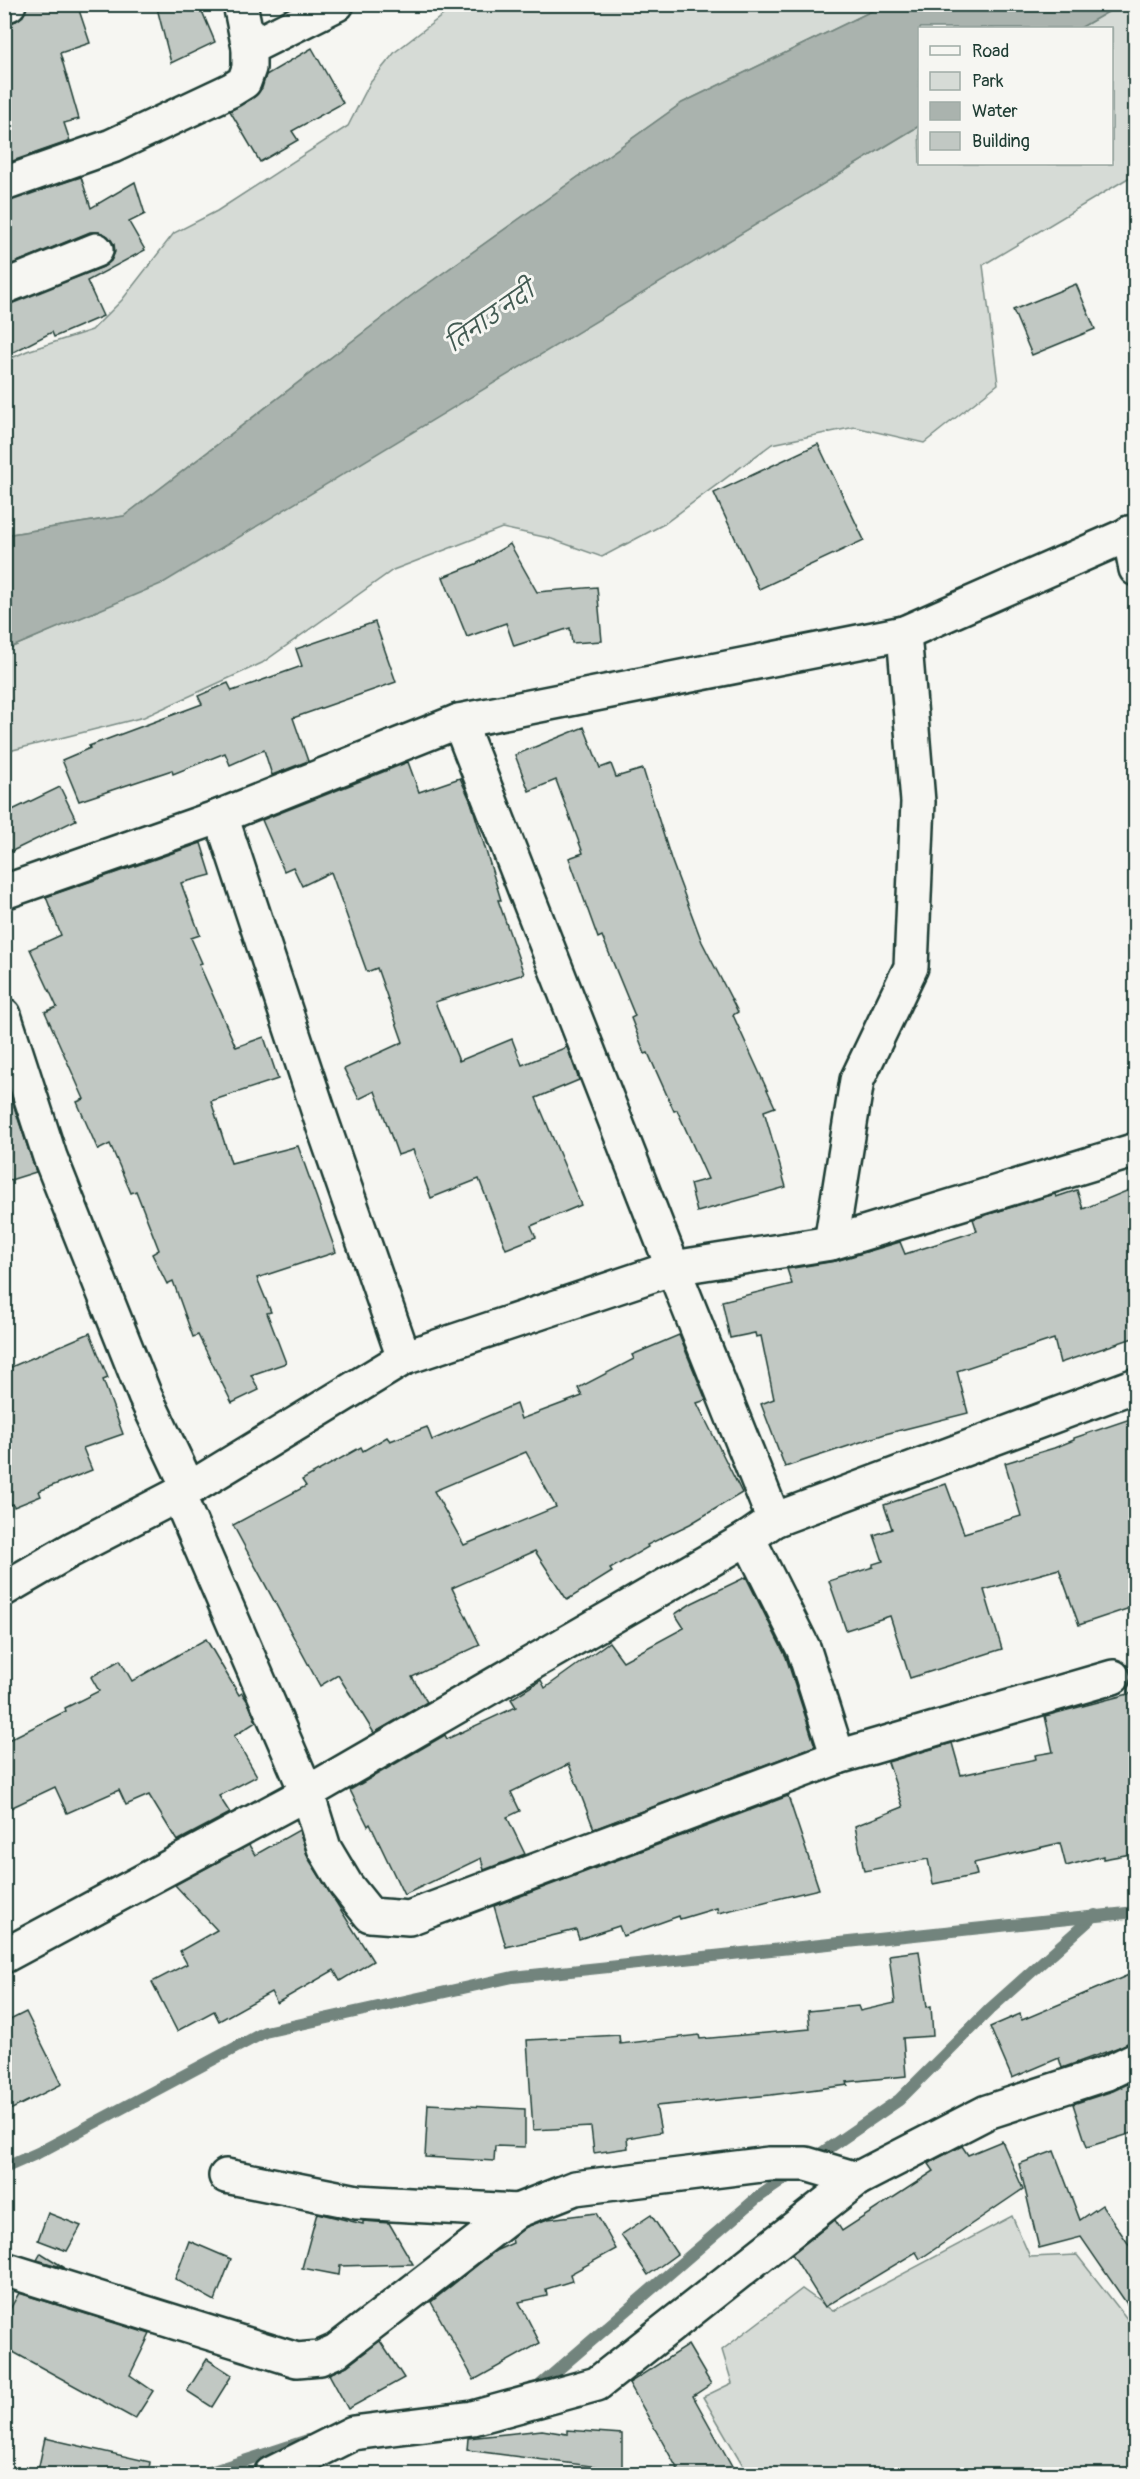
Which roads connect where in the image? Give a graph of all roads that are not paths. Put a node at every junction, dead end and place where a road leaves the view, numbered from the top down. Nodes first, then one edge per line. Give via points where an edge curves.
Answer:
1 (9, 4) edge
2 (240, 4) edge
3 (337, 4) edge
4 (4, 6) edge
5 (249, 48) junction
6 (4, 184) edge
7 (96, 250) dead end
8 (4, 287) edge
9 (1132, 532) edge
10 (1136, 569) edge
11 (904, 633) junction
12 (459, 721) junction
13 (222, 816) junction
14 (4, 892) edge
15 (4, 1015) edge
16 (1136, 1150) edge
17 (831, 1243) junction
18 (673, 1268) junction
19 (404, 1358) junction
20 (1136, 1385) edge
21 (183, 1492) junction
22 (761, 1529) junction
23 (4, 1589) edge
24 (1113, 1677) dead end
25 (838, 1757) junction
26 (307, 1793) junction
27 (4, 1956) edge
28 (1136, 2059) edge
29 (226, 2176) dead end
30 (856, 2179) junction
31 (517, 2211) junction
32 (4, 2269) edge
33 (271, 2475) edge

1 - 4 street
2 - 5 street
3 - 5 street
5 - 6 street via 244,82 231,90 112,146
7 - 8 street
9 - 10 street
9 - 11 street
11 - 12 street
11 - 17 street via 918,802 911,967 857,1080
12 - 13 street
12 - 18 street
13 - 14 street
13 - 19 street
15 - 21 street via 50,1156
16 - 17 street
17 - 18 street
18 - 19 street
18 - 22 street
19 - 21 street
20 - 22 street
21 - 23 street
21 - 26 street
22 - 25 street
22 - 26 street
24 - 25 street
25 - 26 street via 409,1918 370,1915 364,1908 324,1848
26 - 27 street
28 - 30 street via 1107,2073 987,2112
29 - 31 street via 357,2202
30 - 31 street via 806,2164 769,2164 575,2188
30 - 33 street via 597,2384 473,2418 353,2433
31 - 32 street via 336,2351 320,2358 297,2360

